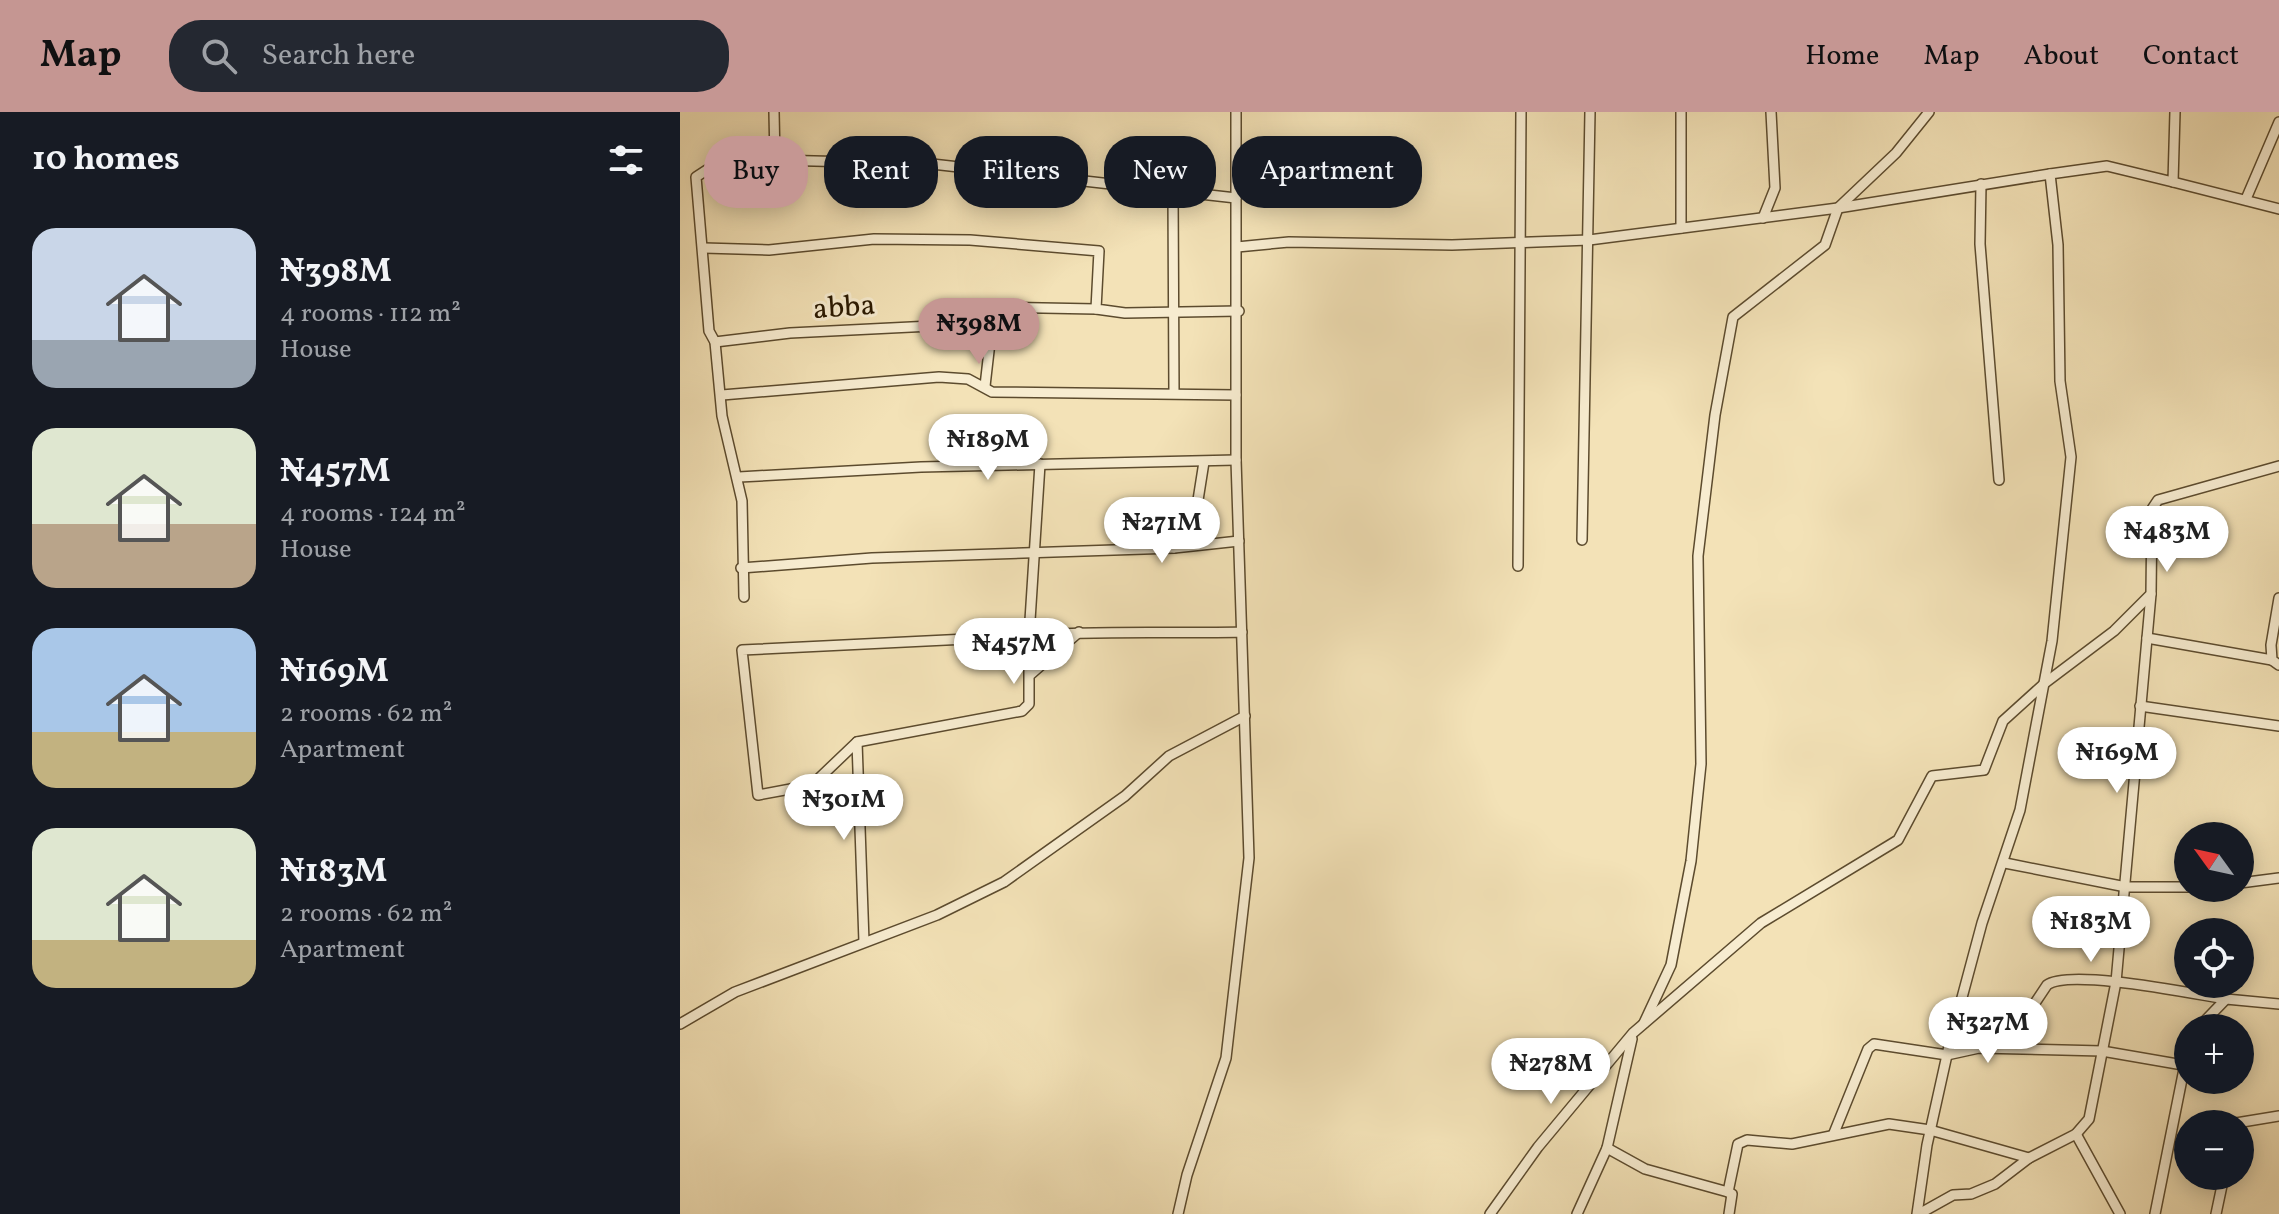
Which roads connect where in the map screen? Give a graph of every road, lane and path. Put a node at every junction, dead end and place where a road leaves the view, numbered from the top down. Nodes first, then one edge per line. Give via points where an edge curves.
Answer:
1 (774, 112) edge
2 (1236, 112) edge
3 (1521, 112) edge
4 (1590, 112) edge
5 (1681, 112) edge
6 (1771, 112) edge
7 (1929, 112) edge
8 (2175, 112) edge
9 (2279, 122) edge
10 (774, 136) edge
11 (1236, 136) edge
12 (808, 161) edge
13 (704, 172) edge
14 (2050, 174) junction
15 (2173, 182) junction
16 (1104, 184) edge
17 (1981, 184) junction
18 (2246, 199) junction
19 (1173, 208) edge
20 (1236, 208) edge
21 (1838, 208) junction
22 (2279, 209) edge
23 (1763, 218) junction
24 (1681, 228) junction
25 (1589, 240) junction
26 (1520, 243) junction
27 (1237, 247) junction
28 (704, 248) junction
29 (1096, 309) junction
30 (1239, 311) junction
31 (1174, 312) junction
32 (992, 323) junction
33 (715, 342) junction
34 (985, 386) junction
35 (1174, 393) junction
36 (722, 395) junction
37 (1236, 395) junction
38 (1236, 460) junction
39 (1204, 462) junction
40 (1040, 464) junction
41 (2279, 466) edge
42 (739, 477) junction
43 (1999, 480) dead end
44 (1582, 540) dead end
45 (1239, 541) junction
46 (1174, 548) junction
47 (1034, 551) junction
48 (1518, 566) dead end
49 (741, 568) junction
50 (2151, 594) junction
51 (744, 597) dead end
52 (2279, 598) edge
53 (1079, 632) junction
54 (1242, 632) junction
55 (1029, 636) junction
56 (2147, 638) junction
57 (2276, 662) edge
58 (1031, 674) junction
59 (2045, 683) junction
60 (2140, 706) junction
61 (1245, 716) junction
62 (2279, 726) edge
63 (857, 742) junction
64 (2005, 863) junction
65 (2279, 878) edge
66 (2254, 881) edge
67 (2126, 887) junction
68 (2174, 887) edge
69 (864, 942) junction
70 (2116, 982) junction
71 (2226, 999) junction
72 (2279, 1004) edge
73 (2212, 1014) edge
74 (680, 1024) edge
75 (1643, 1026) junction
76 (1633, 1033) junction
77 (2005, 1048) junction
78 (2102, 1051) junction
79 (1947, 1055) junction
80 (2174, 1063) edge
81 (2178, 1094) edge
82 (2279, 1116) edge
83 (2254, 1120) edge
84 (1930, 1130) junction
85 (1834, 1133) junction
86 (2076, 1134) junction
87 (1607, 1148) junction
88 (2029, 1158) junction
89 (2221, 1190) edge
90 (1728, 1192) junction
91 (1178, 1214) edge
92 (1490, 1214) edge
93 (1577, 1214) edge
94 (1729, 1214) edge
95 (1918, 1214) edge
96 (2120, 1214) edge
97 (2155, 1214) edge
98 (2216, 1214) edge

1 - 10 street
2 - 11 street
3 - 26 street
4 - 25 street
5 - 24 street
6 - 23 street via 1775,188
7 - 21 street via 1896,153
8 - 15 street
9 - 18 street
12 - 16 street via 932,164
13 - 28 street via 696,177
14 - 15 street via 2107,166
14 - 17 street
14 - 59 street via 2058,245 2060,381 2071,457
15 - 18 street
17 - 21 street
17 - 43 street via 1980,244
18 - 22 street
19 - 31 street
20 - 27 street
21 - 23 street
21 - 75 street via 1825,245 1733,317 1698,556 1701,764 1691,861 1671,965
23 - 24 street
24 - 25 street
25 - 26 street
25 - 44 street
26 - 27 street via 1289,242
26 - 48 street
27 - 30 street
28 - 29 street via 769,250 874,239 1096,250
28 - 33 street via 709,331
29 - 31 street
29 - 32 street via 994,307
30 - 31 street
30 - 37 street
31 - 35 street
32 - 33 street, abba
32 - 34 street
33 - 36 street
34 - 35 street via 992,392
34 - 36 street via 939,377
35 - 37 street
36 - 42 street via 722,416
37 - 38 street
38 - 39 street
38 - 45 street
39 - 40 street
39 - 46 street via 1198,500
40 - 42 street
40 - 47 street
41 - 50 street via 2158,500 2152,509
42 - 49 street
45 - 46 street
45 - 54 street
46 - 47 street
47 - 49 street
47 - 55 street
49 - 51 street
50 - 56 street
50 - 59 street via 2114,631
52 - 57 street via 2271,645
53 - 54 street
53 - 55 street
53 - 58 street
54 - 61 street
55 - 58 street
55 - 63 street via 742,650 758,795 812,785
56 - 57 street
56 - 60 street
58 - 63 street via 1029,704 1022,711
59 - 64 street
59 - 75 street via 2003,721 1984,770 1932,776 1898,840 1761,923
60 - 62 street
60 - 67 street
61 - 69 street via 1169,756 1125,796 1004,882
61 - 91 street via 1249,858 1226,1058
63 - 69 street
64 - 67 street
64 - 79 street via 1982,923
65 - 66 street
67 - 68 street
67 - 70 street
69 - 74 street via 735,992
70 - 71 street
70 - 77 street via 2053,980
70 - 78 street
71 - 72 street
71 - 73 street
75 - 76 street
76 - 87 street
76 - 92 street
77 - 78 street
77 - 79 street
78 - 80 street
78 - 86 street via 2089,1119
79 - 84 street
79 - 85 street via 1871,1045
81 - 97 street
82 - 83 street
84 - 85 street via 1889,1124
84 - 88 street
84 - 95 street
85 - 90 street via 1792,1144 1740,1141
86 - 88 street
86 - 96 street
87 - 90 street via 1645,1169
87 - 93 street
88 - 95 street via 1995,1184 1953,1195
89 - 98 street
90 - 94 street

